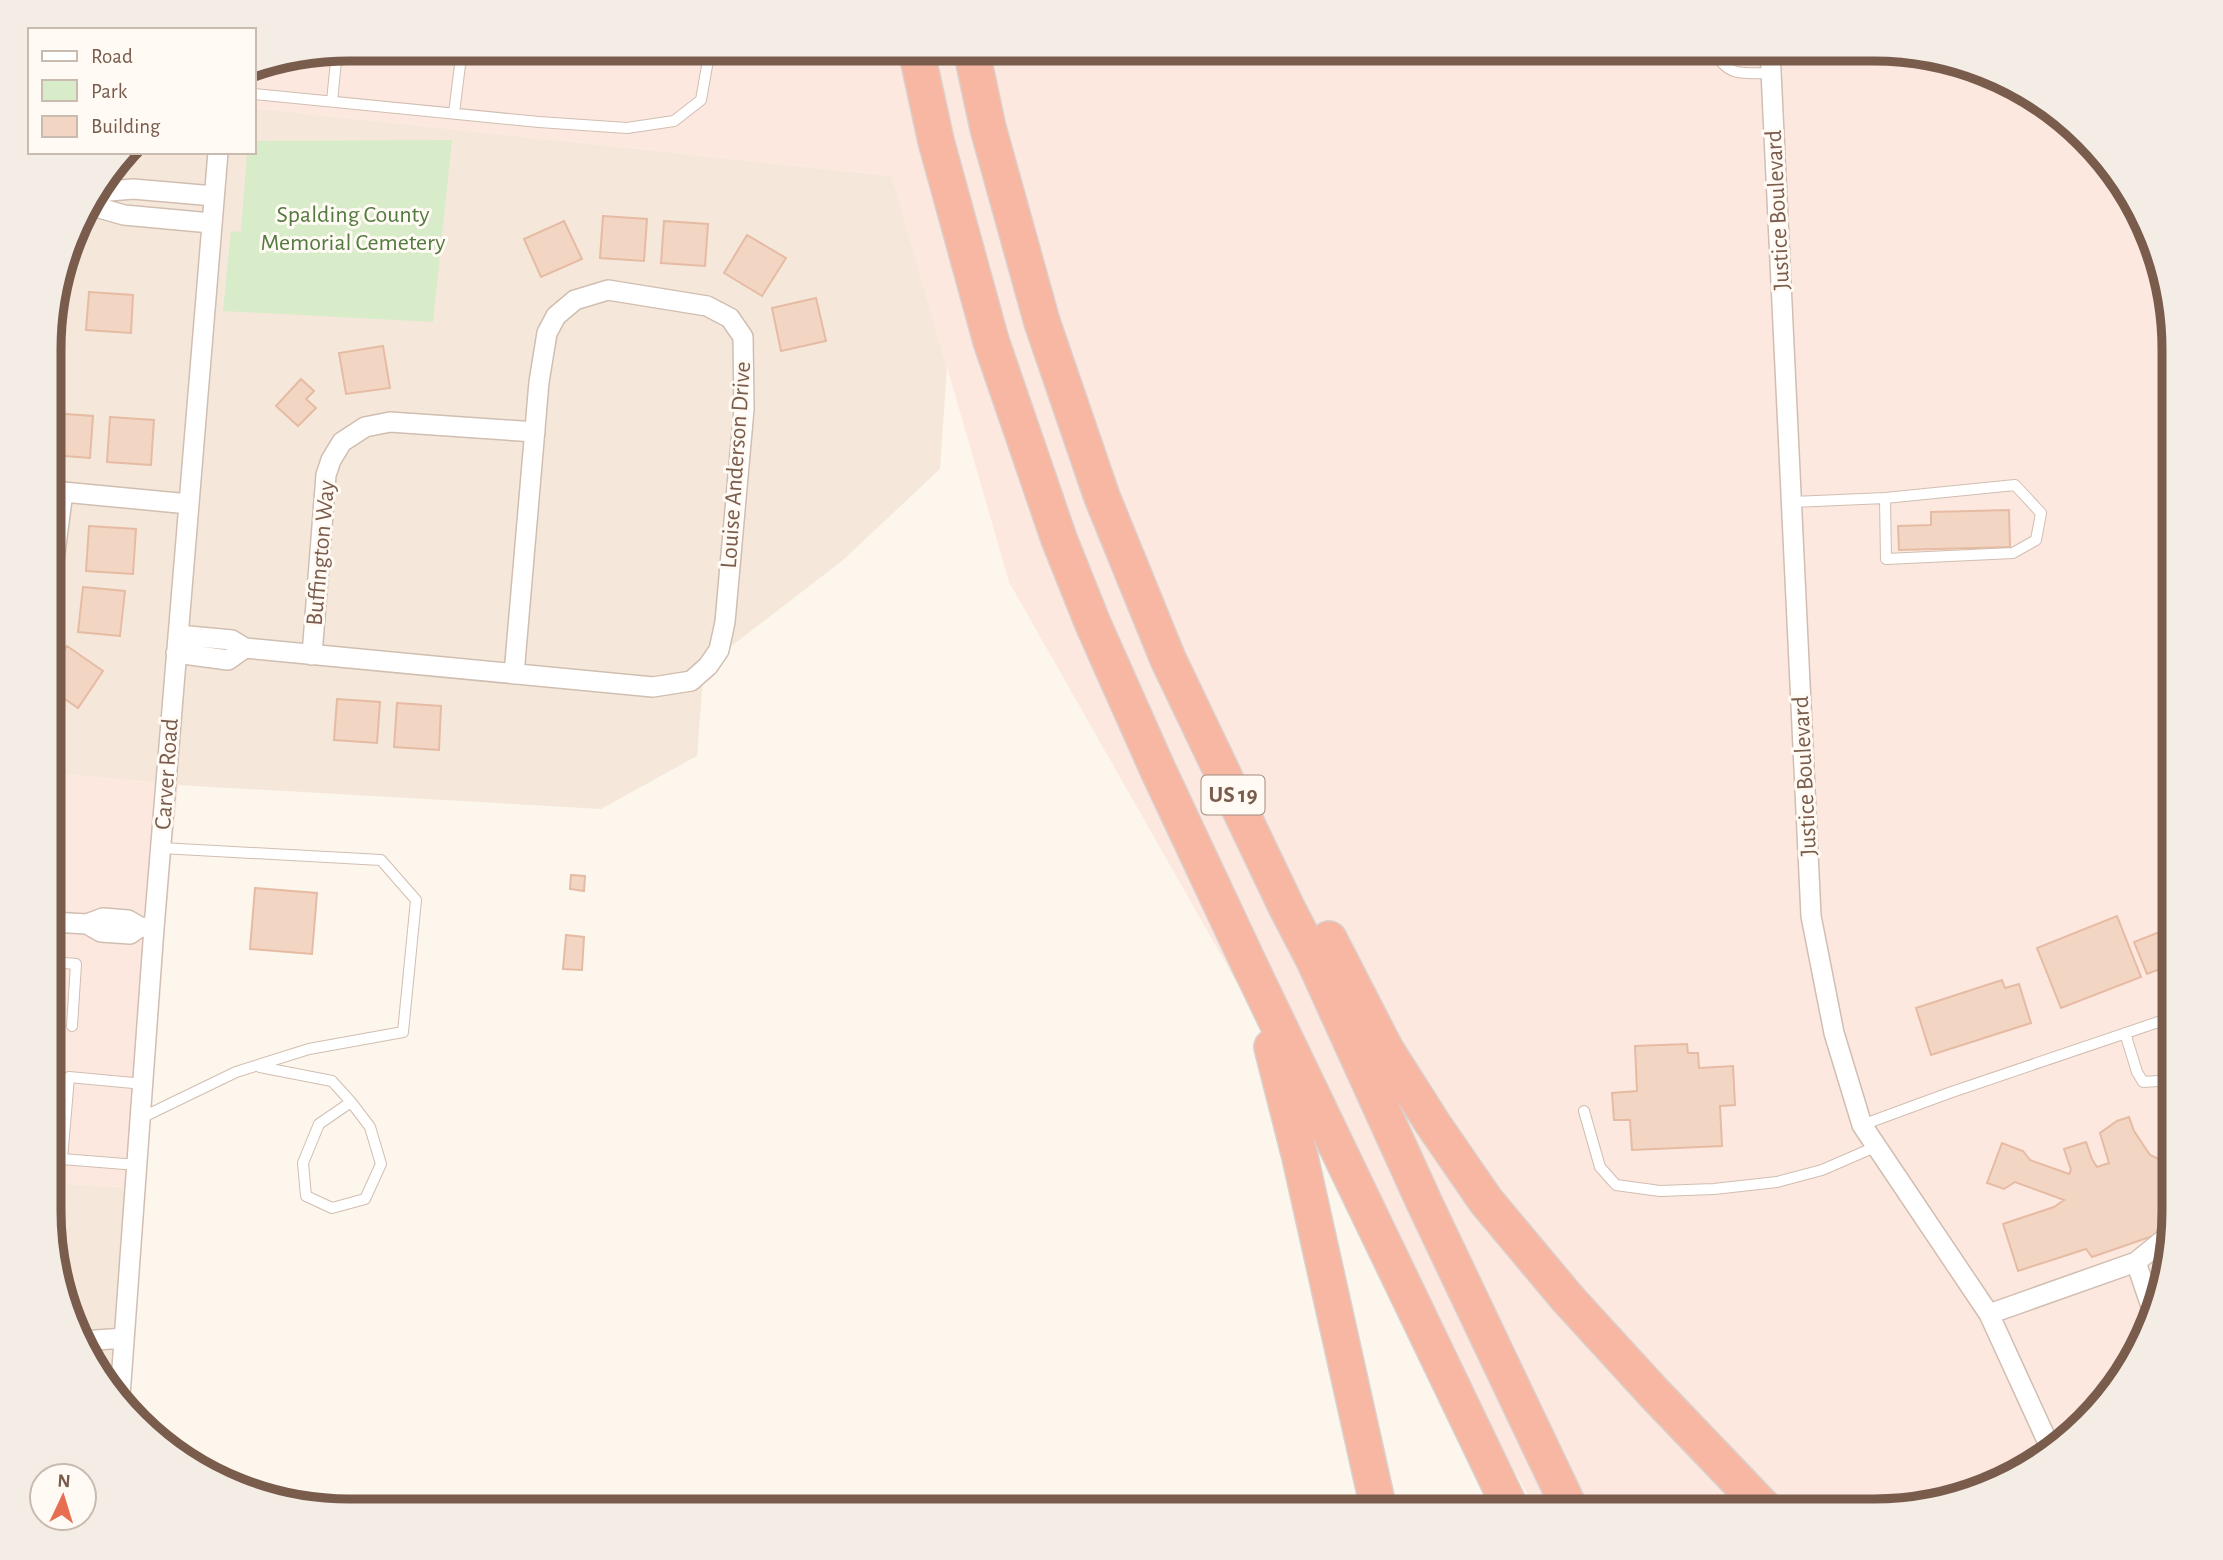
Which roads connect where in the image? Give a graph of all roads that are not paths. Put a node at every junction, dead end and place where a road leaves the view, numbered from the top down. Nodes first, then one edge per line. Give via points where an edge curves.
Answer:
1 (460, 61) edge
2 (708, 61) edge
3 (919, 61) edge
4 (974, 61) edge
5 (1722, 61) edge
6 (1770, 61) edge
7 (336, 62) edge
8 (1771, 73) junction
9 (256, 94) edge
10 (332, 101) junction
11 (454, 113) junction
12 (218, 154) edge
13 (109, 191) edge
14 (214, 196) junction
15 (99, 208) edge
16 (211, 223) junction
17 (535, 432) junction
18 (61, 492) edge
19 (1885, 498) junction
20 (1793, 502) junction
21 (189, 504) junction
22 (177, 644) junction
23 (312, 655) junction
24 (1168, 659) junction
25 (514, 674) junction
26 (162, 848) junction
27 (61, 923) edge
28 (147, 927) junction
29 (61, 963) edge
30 (1250, 966) junction
31 (2162, 1021) edge
32 (72, 1026) dead end
33 (2125, 1033) junction
34 (256, 1066) junction
35 (2162, 1081) edge
36 (144, 1084) junction
37 (351, 1102) junction
38 (1584, 1111) dead end
39 (141, 1118) junction
40 (1862, 1125) junction
41 (1875, 1147) junction
42 (137, 1165) junction
43 (2160, 1243) edge
44 (2136, 1262) junction
45 (2149, 1296) edge
46 (1989, 1314) junction
47 (124, 1338) junction
48 (92, 1340) edge
49 (121, 1386) edge
50 (2047, 1441) edge
51 (1376, 1499) edge
52 (1506, 1499) edge
53 (1565, 1499) edge
54 (1756, 1499) edge

1 - 11 lane
2 - 11 lane via 701,100 674,121 627,128
3 - 30 highway, US 19 via 991,341 1059,539 1158,770
4 - 24 highway, US 19 via 1042,322 1101,497
5 - 8 lane via 1736,74
6 - 8 street, Justice Boulevard
7 - 10 lane
8 - 20 street, Justice Boulevard
9 - 10 lane
10 - 11 lane
12 - 14 street, Carver Road
13 - 14 street
14 - 16 street, Carver Road
15 - 16 street via 124,215
16 - 21 street, Carver Road
17 - 23 street, Buffington Way via 390,422 365,427 342,442 326,475
17 - 25 street, Louise Anderson Drive
17 - 25 street, Louise Anderson Drive via 547,333 556,316 575,300 608,290 707,306 730,318 743,337 744,409 719,650 691,681 653,687
18 - 21 street
19 - 19 lane via 1886,559 2013,553 2036,540 2041,513 2015,485
19 - 20 lane
20 - 40 street, Justice Boulevard via 1811,916 1834,1033
21 - 22 street, Carver Road
22 - 23 street, Louise Anderson Drive via 228,660 245,648
22 - 26 street, Carver Road
23 - 25 street, Louise Anderson Drive
24 - 53 highway, US 19
24 - 54 highway via 1267,816 1386,1050 1486,1200 1569,1299
26 - 28 street, Carver Road
26 - 34 lane via 382,860 416,900 403,1032 309,1049
27 - 28 street via 87,924 103,918
28 - 36 street, Carver Road
29 - 32 lane via 76,964
30 - 51 highway via 1303,1170
30 - 52 highway, US 19
31 - 33 lane
33 - 35 lane via 2143,1082
33 - 40 lane
34 - 37 lane via 332,1081
34 - 39 lane
36 - 39 street, Carver Road
36 - 42 lane via 69,1077 67,1091 62,1159
37 - 37 lane via 319,1124 303,1163 306,1196 332,1208 365,1199 381,1164 370,1126
38 - 41 lane via 1600,1167 1616,1185 1660,1191 1777,1182 1822,1170
39 - 42 street, Carver Road
40 - 41 street, Justice Boulevard
41 - 46 street, Justice Boulevard
42 - 47 street, Carver Road
43 - 44 street
44 - 45 street
44 - 46 street
46 - 50 street, Justice Boulevard
47 - 48 street
47 - 49 street, Carver Road

